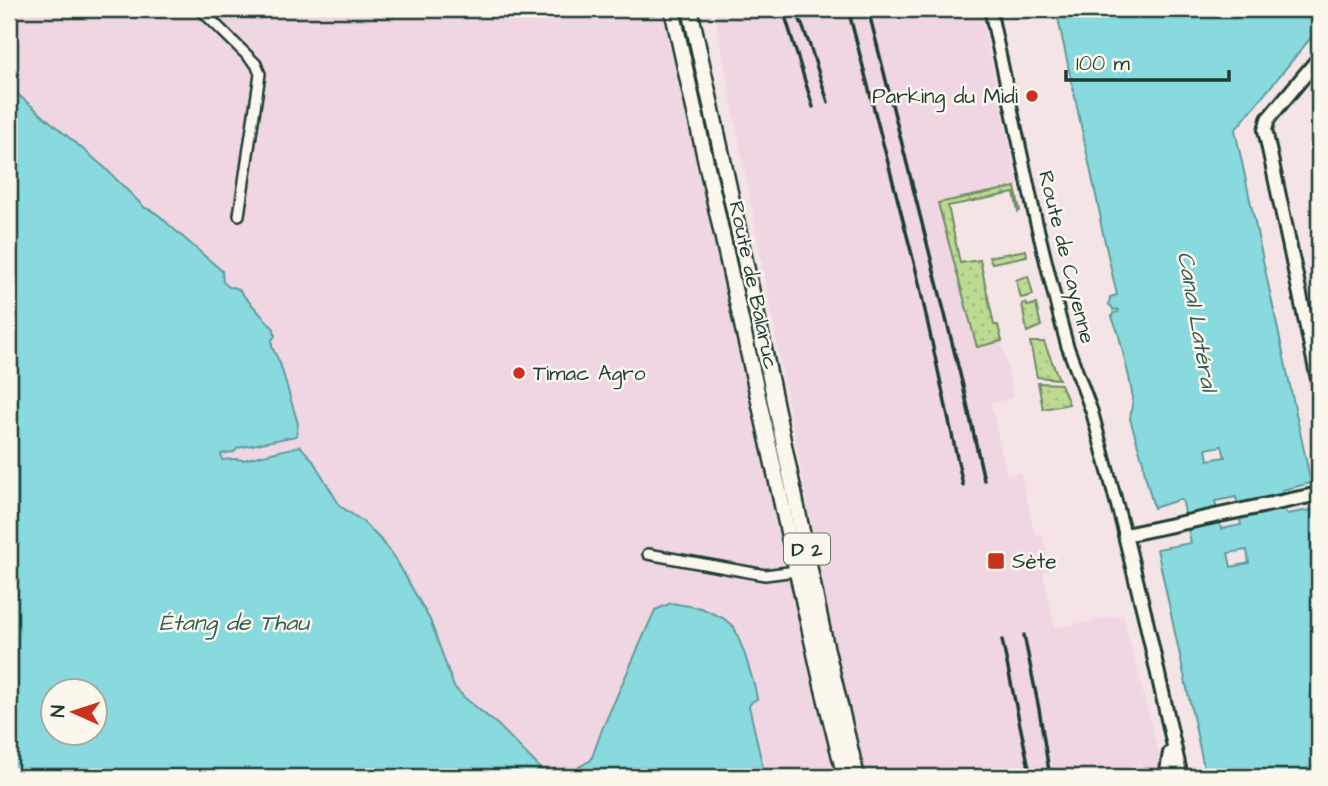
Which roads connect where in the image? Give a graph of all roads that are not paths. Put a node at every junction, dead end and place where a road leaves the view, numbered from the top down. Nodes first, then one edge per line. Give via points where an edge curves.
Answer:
1 (200, 9) edge
2 (671, 9) edge
3 (690, 9) edge
4 (990, 9) edge
5 (1319, 58) edge
6 (240, 215) dead end
7 (1313, 327) edge
8 (1319, 384) edge
9 (1319, 494) edge
10 (1125, 535) junction
11 (648, 554) dead end
12 (811, 568) junction
13 (796, 570) junction
14 (1145, 616) junction
15 (1170, 753) junction
16 (845, 777) edge
17 (857, 777) edge
18 (1166, 777) edge
19 (1174, 777) edge
20 (1181, 777) edge

1 - 6 street via 256,64 260,74
2 - 13 main road, Route de Balaruc / D 2
3 - 12 main road, Route de Balaruc / D 2
4 - 10 street, Route de Cayenne via 1059,315 1096,422
5 - 7 main road via 1265,130
7 - 8 main road
9 - 10 main road
10 - 14 main road
11 - 13 street via 765,575
12 - 13 main road, D 2
12 - 17 main road, Route de Balaruc / D 2
13 - 16 main road, Route de Balaruc / D 2
14 - 15 main road via 1142,628
14 - 20 main road
15 - 18 main road
15 - 19 main road

